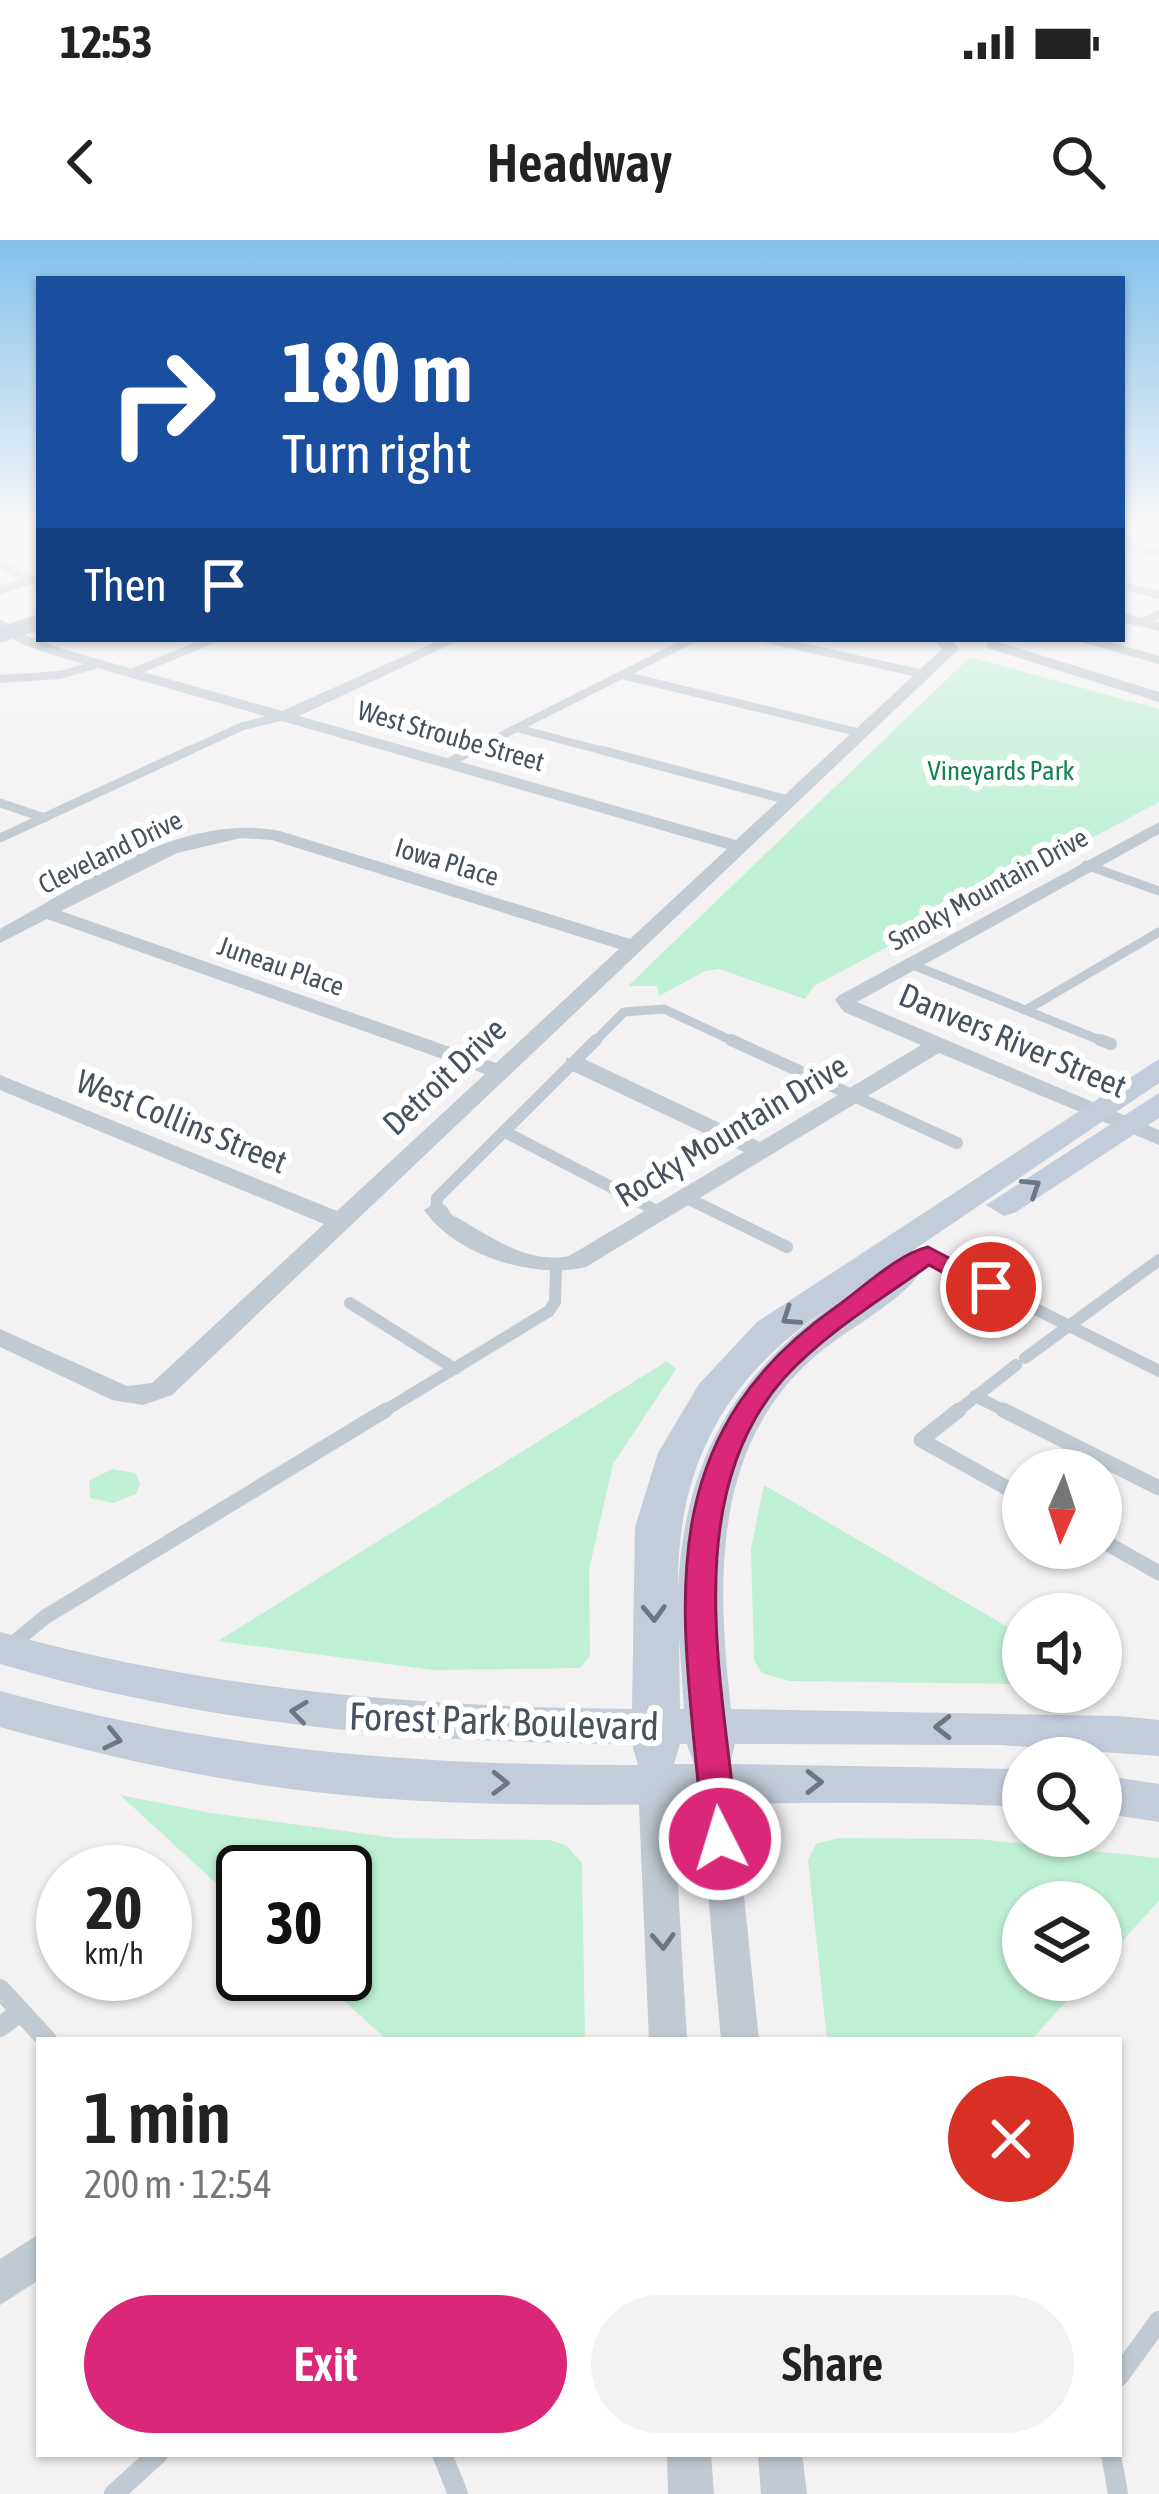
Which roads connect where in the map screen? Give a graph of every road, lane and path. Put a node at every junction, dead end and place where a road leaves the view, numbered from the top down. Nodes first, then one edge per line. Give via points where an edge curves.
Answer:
1 (18, 631) edge
2 (207, 642) edge
3 (447, 642) edge
4 (687, 642) edge
5 (780, 642) edge
6 (947, 642) edge
7 (993, 642) edge
8 (1095, 642) edge
9 (1159, 660) edge
10 (98, 664) junction
11 (131, 673) junction
12 (622, 674) junction
13 (923, 674) junction
14 (0, 679) edge
15 (1159, 698) edge
16 (285, 716) junction
17 (520, 729) junction
18 (857, 732) junction
19 (448, 764) junction
20 (788, 800) junction
21 (0, 803) edge
22 (45, 818) junction
23 (248, 831) joint
24 (1154, 834) edge
25 (0, 838) edge
26 (736, 847) junction
27 (1086, 865) junction
28 (1159, 891) edge
29 (47, 913) junction
30 (1159, 932) edge
31 (0, 937) edge
32 (631, 946) junction
33 (908, 963) junction
34 (845, 1000) joint
35 (1026, 1010) junction
36 (939, 1044) junction
37 (1111, 1044) dead end
38 (574, 1064) junction
39 (1159, 1070) edge
40 (496, 1071) junction
41 (0, 1082) edge
42 (853, 1094) junction
43 (1159, 1103) edge
44 (1127, 1125) edge
45 (507, 1132) junction
46 (957, 1143) dead end
47 (761, 1151) junction
48 (685, 1197) junction
49 (436, 1210) joint
50 (659, 1212) junction
51 (339, 1221) junction
52 (787, 1246) dead end
53 (928, 1255) junction
54 (1159, 1260) edge
55 (556, 1269) junction
56 (350, 1304) dead end
57 (1066, 1326) junction
58 (0, 1336) edge
59 (455, 1369) junction
60 (1159, 1371) edge
61 (975, 1396) junction
62 (1002, 1485) edge
63 (1159, 1488) edge
64 (1122, 1552) edge
65 (1159, 1573) edge
66 (3, 1649) edge
67 (0, 1709) edge
68 (657, 1726) junction
69 (710, 1727) junction
70 (1159, 1738) edge
71 (715, 1781) junction
72 (655, 1782) junction
73 (1002, 1788) edge
74 (1122, 1797) edge
75 (1159, 1803) edge
76 (0, 1989) edge
77 (20, 2012) junction
78 (0, 2027) edge
79 (44, 2037) edge
80 (668, 2037) edge
81 (740, 2037) edge
82 (36, 2256) edge
83 (0, 2285) edge
84 (1159, 2321) edge
85 (1122, 2372) edge
86 (155, 2457) edge
87 (443, 2457) edge
88 (688, 2457) edge
89 (780, 2457) edge
90 (1112, 2457) edge
91 (114, 2494) edge
92 (458, 2494) edge
93 (691, 2494) edge
94 (784, 2494) edge
95 (1118, 2494) edge

1 - 10 street, West Stroube Street
2 - 11 lane
3 - 16 street
4 - 12 lane
5 - 13 lane
6 - 13 street, Detroit Drive via 951,649
7 - 15 street
8 - 9 lane
10 - 11 street, West Stroube Street
10 - 14 lane
11 - 16 street, West Stroube Street
12 - 17 lane
12 - 18 lane
13 - 18 street, Detroit Drive
16 - 19 street, West Stroube Street
16 - 22 lane via 243,726
17 - 19 lane
17 - 20 lane
18 - 20 street, Detroit Drive
19 - 26 street, West Stroube Street
20 - 26 street, Detroit Drive
21 - 22 lane
22 - 25 lane
23 - 29 street, Cleveland Drive via 183,842
23 - 32 street, Iowa Place
24 - 27 street, Smoky Mountain Drive
26 - 32 street, Detroit Drive
27 - 28 lane
27 - 33 street, Smoky Mountain Drive
29 - 31 street, Cleveland Drive
29 - 40 street, Juneau Place
30 - 35 lane
32 - 40 street, Detroit Drive
33 - 34 street, Smoky Mountain Drive
33 - 35 lane
34 - 36 street, Danvers River Street
35 - 37 lane
36 - 42 street, Rocky Mountain Drive
36 - 44 street, Danvers River Street
38 - 42 lane via 624,1012 664,1009
38 - 45 lane
38 - 47 street
39 - 44 street
40 - 51 street, Detroit Drive
41 - 51 street, West Collins Street
42 - 46 lane
42 - 47 street, Rocky Mountain Drive
43 - 44 street
53 -> 44 street
44 -> 68 street via 770,1330 713,1393 679,1453 656,1527
45 - 49 lane via 437,1198
45 - 50 lane
47 - 48 street, Rocky Mountain Drive
48 - 50 street, Rocky Mountain Drive
48 - 52 lane
49 - 55 street via 534,1268
50 - 55 street, Rocky Mountain Drive
51 - 58 street, Detroit Drive via 162,1389 143,1396 122,1394
53 - 57 lane
53 - 69 street via 813,1336 773,1373 738,1424 701,1535
54 - 57 lane
55 - 59 lane via 549,1311
56 - 59 lane
57 - 60 lane
57 - 61 lane
59 - 66 lane
61 - 62 lane via 920,1439
61 - 63 lane
64 - 65 lane
68 -> 66 street, Forest Park Boulevard via 457,1726 299,1713 153,1688
67 -> 72 street, Forest Park Boulevard via 158,1749 339,1775
68 - 69 street, Forest Park Boulevard
68 - 72 street
70 -> 69 street, Forest Park Boulevard via 1007,1727
69 - 71 street
71 - 72 street, Forest Park Boulevard
71 -> 73 street, Forest Park Boulevard
71 - 81 street
72 -> 80 street
74 - 75 street
76 - 77 lane
77 - 78 lane
77 - 79 lane
82 - 83 street
84 - 85 lane
86 - 91 lane
87 - 92 lane
88 - 93 street
89 - 94 street
90 - 95 lane

